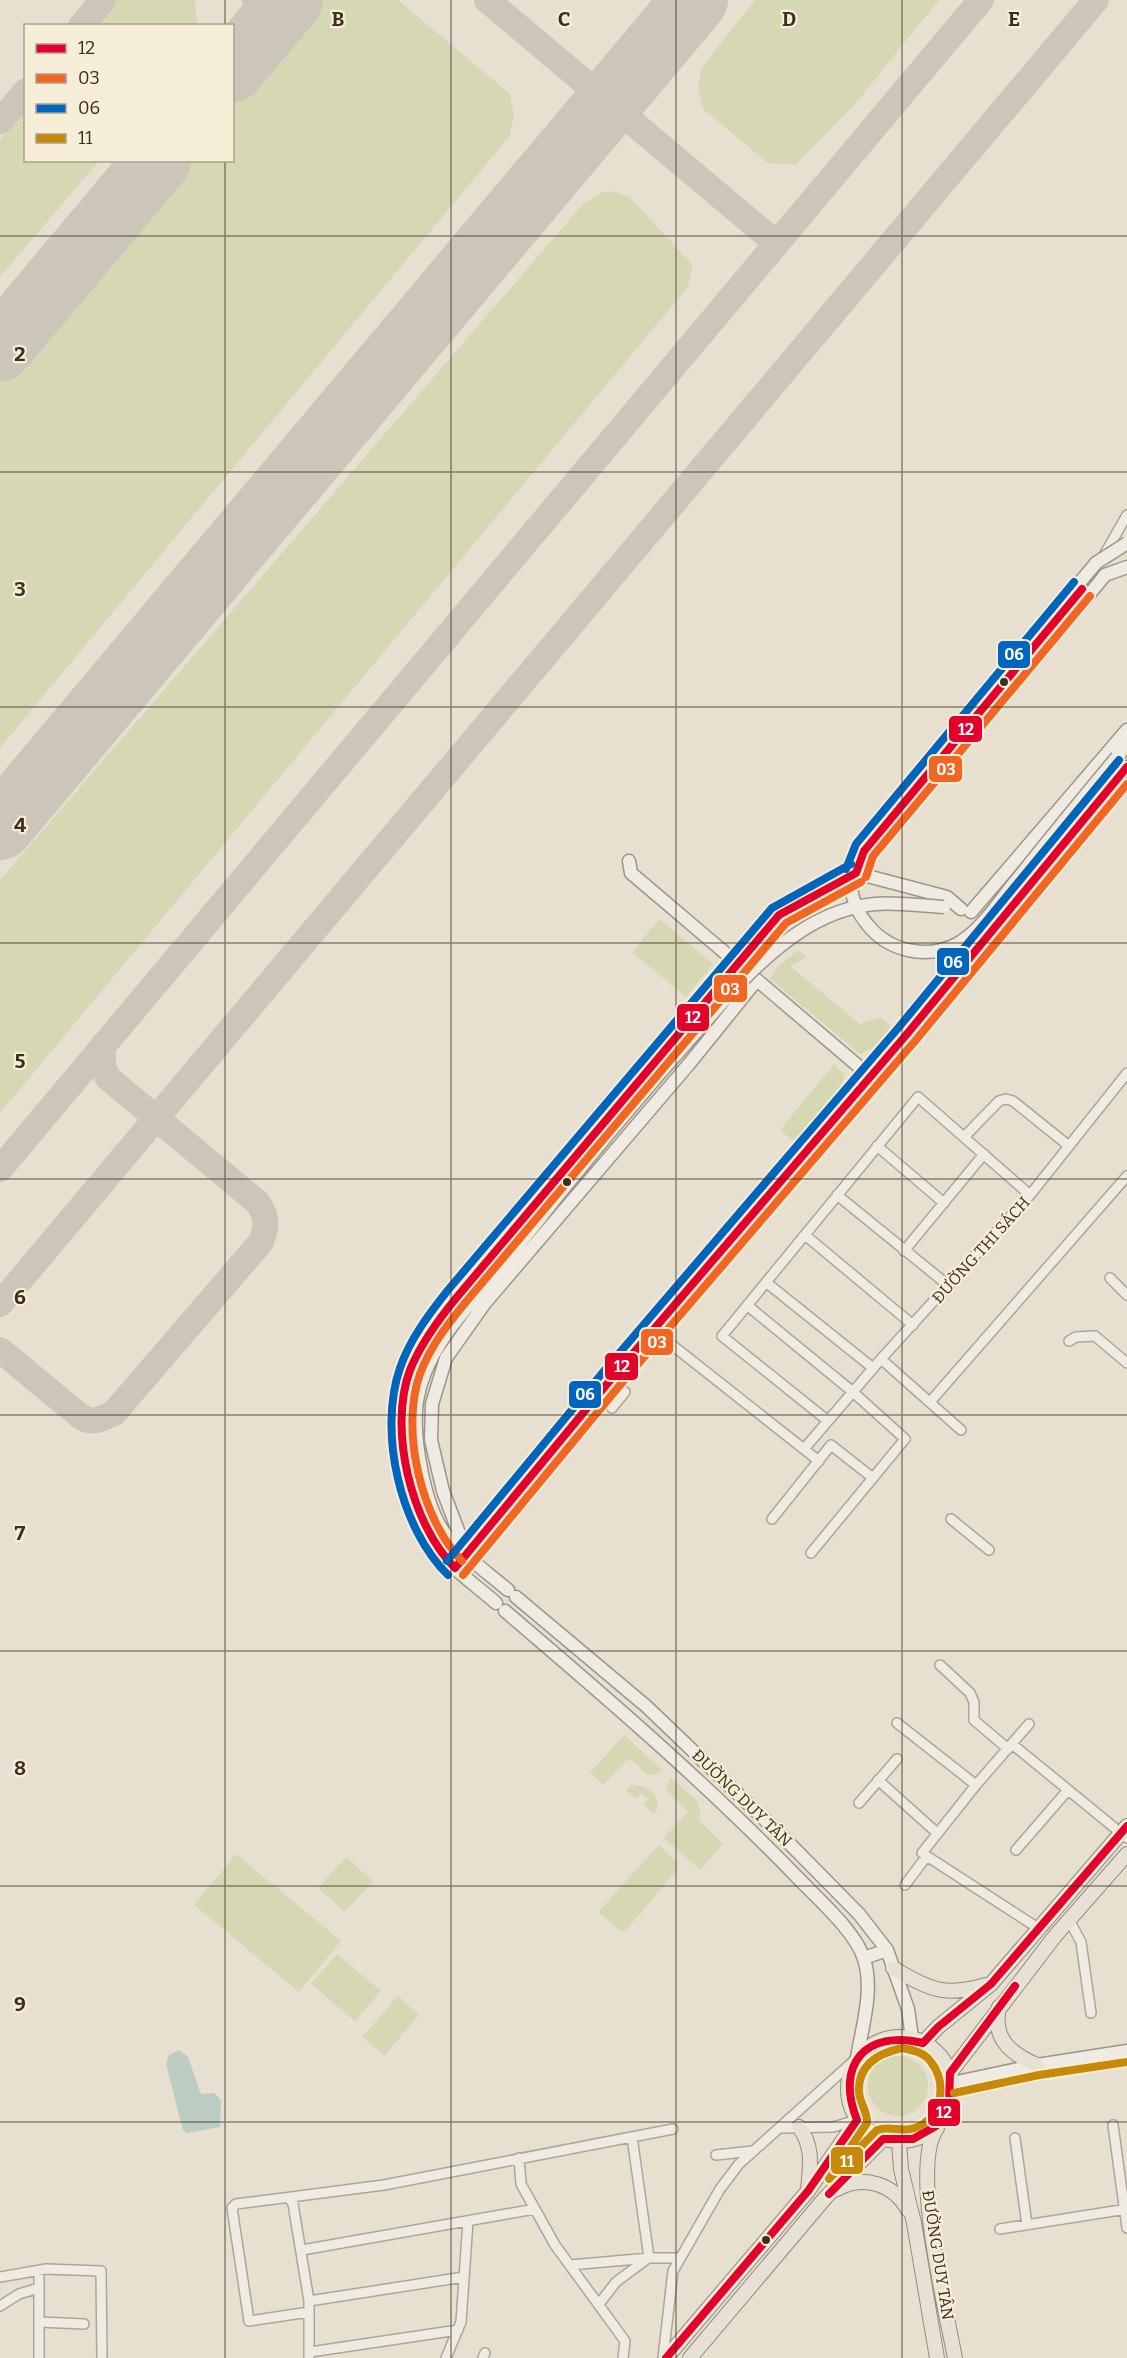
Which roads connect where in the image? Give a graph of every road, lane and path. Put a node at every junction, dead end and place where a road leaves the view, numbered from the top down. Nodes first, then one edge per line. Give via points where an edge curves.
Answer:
1 (1127, 515) edge
2 (1127, 543) edge
3 (1127, 567) edge
4 (1088, 589) junction
5 (1127, 730) edge
6 (1127, 745) edge
7 (1127, 767) edge
8 (629, 861) dead end
9 (856, 873) junction
10 (966, 910) junction
11 (992, 930) junction
12 (738, 964) junction
13 (756, 981) junction
14 (1127, 1073) edge
15 (870, 1076) junction
16 (964, 1137) junction
17 (877, 1146) junction
18 (1070, 1146) junction
19 (984, 1154) junction
20 (1127, 1176) edge
21 (837, 1195) junction
22 (1030, 1195) junction
23 (944, 1203) junction
24 (805, 1235) junction
25 (904, 1251) junction
26 (1110, 1278) dead end
27 (767, 1283) junction
28 (949, 1286) junction
29 (1127, 1295) edge
30 (748, 1305) junction
31 (913, 1325) junction
32 (653, 1330) junction
33 (1069, 1341) dead end
34 (881, 1359) junction
35 (1127, 1363) edge
36 (873, 1368) junction
37 (625, 1392) dead end
38 (853, 1392) junction
39 (930, 1402) junction
40 (612, 1408) dead end
41 (828, 1421) junction
42 (960, 1430) dead end
43 (804, 1449) junction
44 (819, 1461) junction
45 (873, 1478) junction
46 (772, 1519) dead end
47 (951, 1519) dead end
48 (989, 1550) dead end
49 (811, 1553) dead end
50 (468, 1555) junction
51 (455, 1568) junction
52 (576, 1648) junction
53 (564, 1661) junction
54 (940, 1665) dead end
55 (897, 1723) dead end
56 (1029, 1724) dead end
57 (1010, 1746) junction
58 (897, 1759) dead end
59 (878, 1780) junction
60 (976, 1785) junction
61 (1068, 1790) junction
62 (859, 1803) dead end
63 (937, 1833) junction
64 (1125, 1833) edge
65 (1016, 1850) dead end
66 (1127, 1854) edge
67 (926, 1857) junction
68 (905, 1885) dead end
69 (1069, 1920) junction
70 (1038, 1928) junction
71 (887, 1950) junction
72 (864, 1958) junction
73 (893, 1968) junction
74 (991, 1984) junction
75 (999, 2007) junction
76 (1091, 2013) dead end
77 (917, 2041) junction
78 (1127, 2051) edge
79 (857, 2058) junction
80 (1037, 2065) junction
81 (951, 2078) junction
82 (857, 2120) junction
83 (943, 2120) junction
84 (1113, 2125) dead end
85 (799, 2127) junction
86 (780, 2128) junction
87 (673, 2129) dead end
88 (632, 2137) junction
89 (1015, 2138) dead end
90 (884, 2139) junction
91 (899, 2142) junction
92 (753, 2151) junction
93 (716, 2154) dead end
94 (519, 2158) junction
95 (808, 2191) junction
96 (289, 2198) junction
97 (826, 2198) junction
98 (535, 2209) junction
99 (1125, 2209) edge
100 (468, 2221) junction
101 (914, 2223) junction
102 (1027, 2225) junction
103 (1127, 2228) edge
104 (1000, 2229) dead end
105 (302, 2250) junction
106 (649, 2258) junction
107 (680, 2258) junction
108 (570, 2265) junction
109 (39, 2271) junction
110 (0, 2277) edge
111 (464, 2277) junction
112 (39, 2288) junction
113 (309, 2301) junction
114 (598, 2304) junction
115 (0, 2306) edge
116 (309, 2312) junction
117 (40, 2322) junction
118 (84, 2324) dead end
119 (458, 2330) junction
120 (309, 2355) edge
121 (39, 2358) edge
122 (102, 2358) edge
123 (446, 2358) edge
124 (623, 2358) edge
125 (665, 2358) edge
126 (690, 2358) edge
127 (937, 2358) edge
128 (955, 2358) edge

1 - 4 street
2 - 6 street, bridge via 1096,563 859,848 851,870 858,912 882,940 896,947 916,952 944,950 959,943 987,916
3 - 4 street via 1105,575
4 - 9 street
5 - 10 street
7 - 11 street
8 - 12 street via 631,873
9 - 10 street via 947,897
9 - 12 street, ĐƯỜNG DUY TÂN via 779,915
10 - 11 street
10 - 50 street, ĐƯỜNG DUY TÂN, bridge via 875,904 834,915 793,935 739,984 456,1319 431,1360 417,1400 416,1429 419,1461 443,1529
11 - 15 street
12 - 13 street
12 - 51 street, ĐƯỜNG DUY TÂN via 449,1303 418,1352 406,1383 403,1405 405,1463 429,1537
13 - 15 street
13 - 50 street via 480,1310 446,1358 432,1404 431,1440 443,1491
14 - 18 street, ĐƯỜNG THI SÁCH
15 - 32 street
16 - 17 street via 918,1097
16 - 18 street via 999,1101 1006,1099
16 - 19 street
17 - 21 street
17 - 23 street
18 - 22 street, ĐƯỜNG THI SÁCH
19 - 22 street
19 - 23 street
20 - 39 street
21 - 24 street
21 - 25 street
22 - 28 street, ĐƯỜNG THI SÁCH
23 - 25 street
24 - 27 street
24 - 31 street
25 - 28 street
26 - 29 street
27 - 30 street
27 - 36 street
28 - 31 street, ĐƯỜNG THI SÁCH
30 - 38 street
30 - 41 street via 722,1336
31 - 34 street, ĐƯỜNG THI SÁCH
32 - 43 street
32 - 50 street
33 - 35 street via 1095,1336
34 - 36 street, ĐƯỜNG THI SÁCH
34 - 39 street
36 - 38 street, ĐƯỜNG THI SÁCH
37 - 40 street
38 - 41 street, ĐƯỜNG THI SÁCH
38 - 45 street via 905,1439
39 - 42 street
41 - 43 street, ĐƯỜNG THI SÁCH
43 - 44 street
44 - 45 street via 831,1444
44 - 46 street
45 - 49 street
47 - 48 street
50 - 51 street
50 - 52 street, ĐƯỜNG DUY TÂN
51 - 53 street, ĐƯỜNG DUY TÂN
52 - 53 street
52 - 71 street, ĐƯỜNG DUY TÂN via 646,1706 784,1838 859,1914
53 - 72 street, ĐƯỜNG DUY TÂN via 764,1844 840,1924
54 - 57 street via 970,1693 974,1720
55 - 60 street
56 - 57 street
57 - 60 street
57 - 61 street
58 - 59 street
59 - 62 street
59 - 63 street
60 - 63 street
61 - 64 street
61 - 65 street
63 - 67 street via 922,1853
64 - 70 main road
66 - 69 main road
67 - 68 street
67 - 70 street
69 - 75 main road
69 - 76 street via 1081,1942
70 - 74 main road
71 - 72 street
71 - 73 street, ĐƯỜNG DUY TÂN
72 - 79 street, ĐƯỜNG DUY TÂN via 868,1979
73 - 74 main road via 929,1988 949,1993
73 - 77 street, ĐƯỜNG DUY TÂN
74 - 77 main road
75 - 80 main road via 997,2027 1009,2050
75 - 81 main road
77 - 79 main road via 899,2037 876,2042
77 - 81 main road via 935,2050
78 - 80 street
79 - 82 main road via 847,2084 849,2103
79 - 86 street
80 - 81 street
81 - 83 main road via 949,2108
82 - 85 street via 833,2127
82 - 90 main road
82 - 95 main road
83 - 91 main road via 924,2136
83 - 128 main road, ĐƯỜNG DUY TÂN via 928,2147 926,2180
84 - 99 street
85 - 86 street
85 - 95 main road via 811,2149
86 - 92 street
87 - 88 street
88 - 94 street
88 - 106 street
89 - 102 street
90 - 91 main road
90 - 97 main road
91 - 101 main road
92 - 93 street
92 - 107 street via 720,2189
94 - 96 street via 384,2185
94 - 98 street via 521,2184
95 - 125 main road
96 - 105 street
96 - 116 street via 236,2204 232,2208 249,2321
97 - 101 main road via 849,2184 875,2183 898,2195
97 - 126 main road
98 - 100 street
98 - 108 street
99 - 102 street
99 - 103 street
100 - 105 street
100 - 111 street
101 - 127 main road
102 - 104 street
105 - 113 street
106 - 107 street
106 - 108 street
106 - 114 street via 616,2282
107 - 125 street via 668,2298
108 - 114 street
109 - 110 street
109 - 112 street
109 - 122 street via 101,2271
111 - 113 street
111 - 119 street
112 - 115 street
112 - 117 street
113 - 116 street
114 - 124 street via 625,2341
116 - 120 street
117 - 118 street
117 - 121 street
119 - 120 street
119 - 123 street

